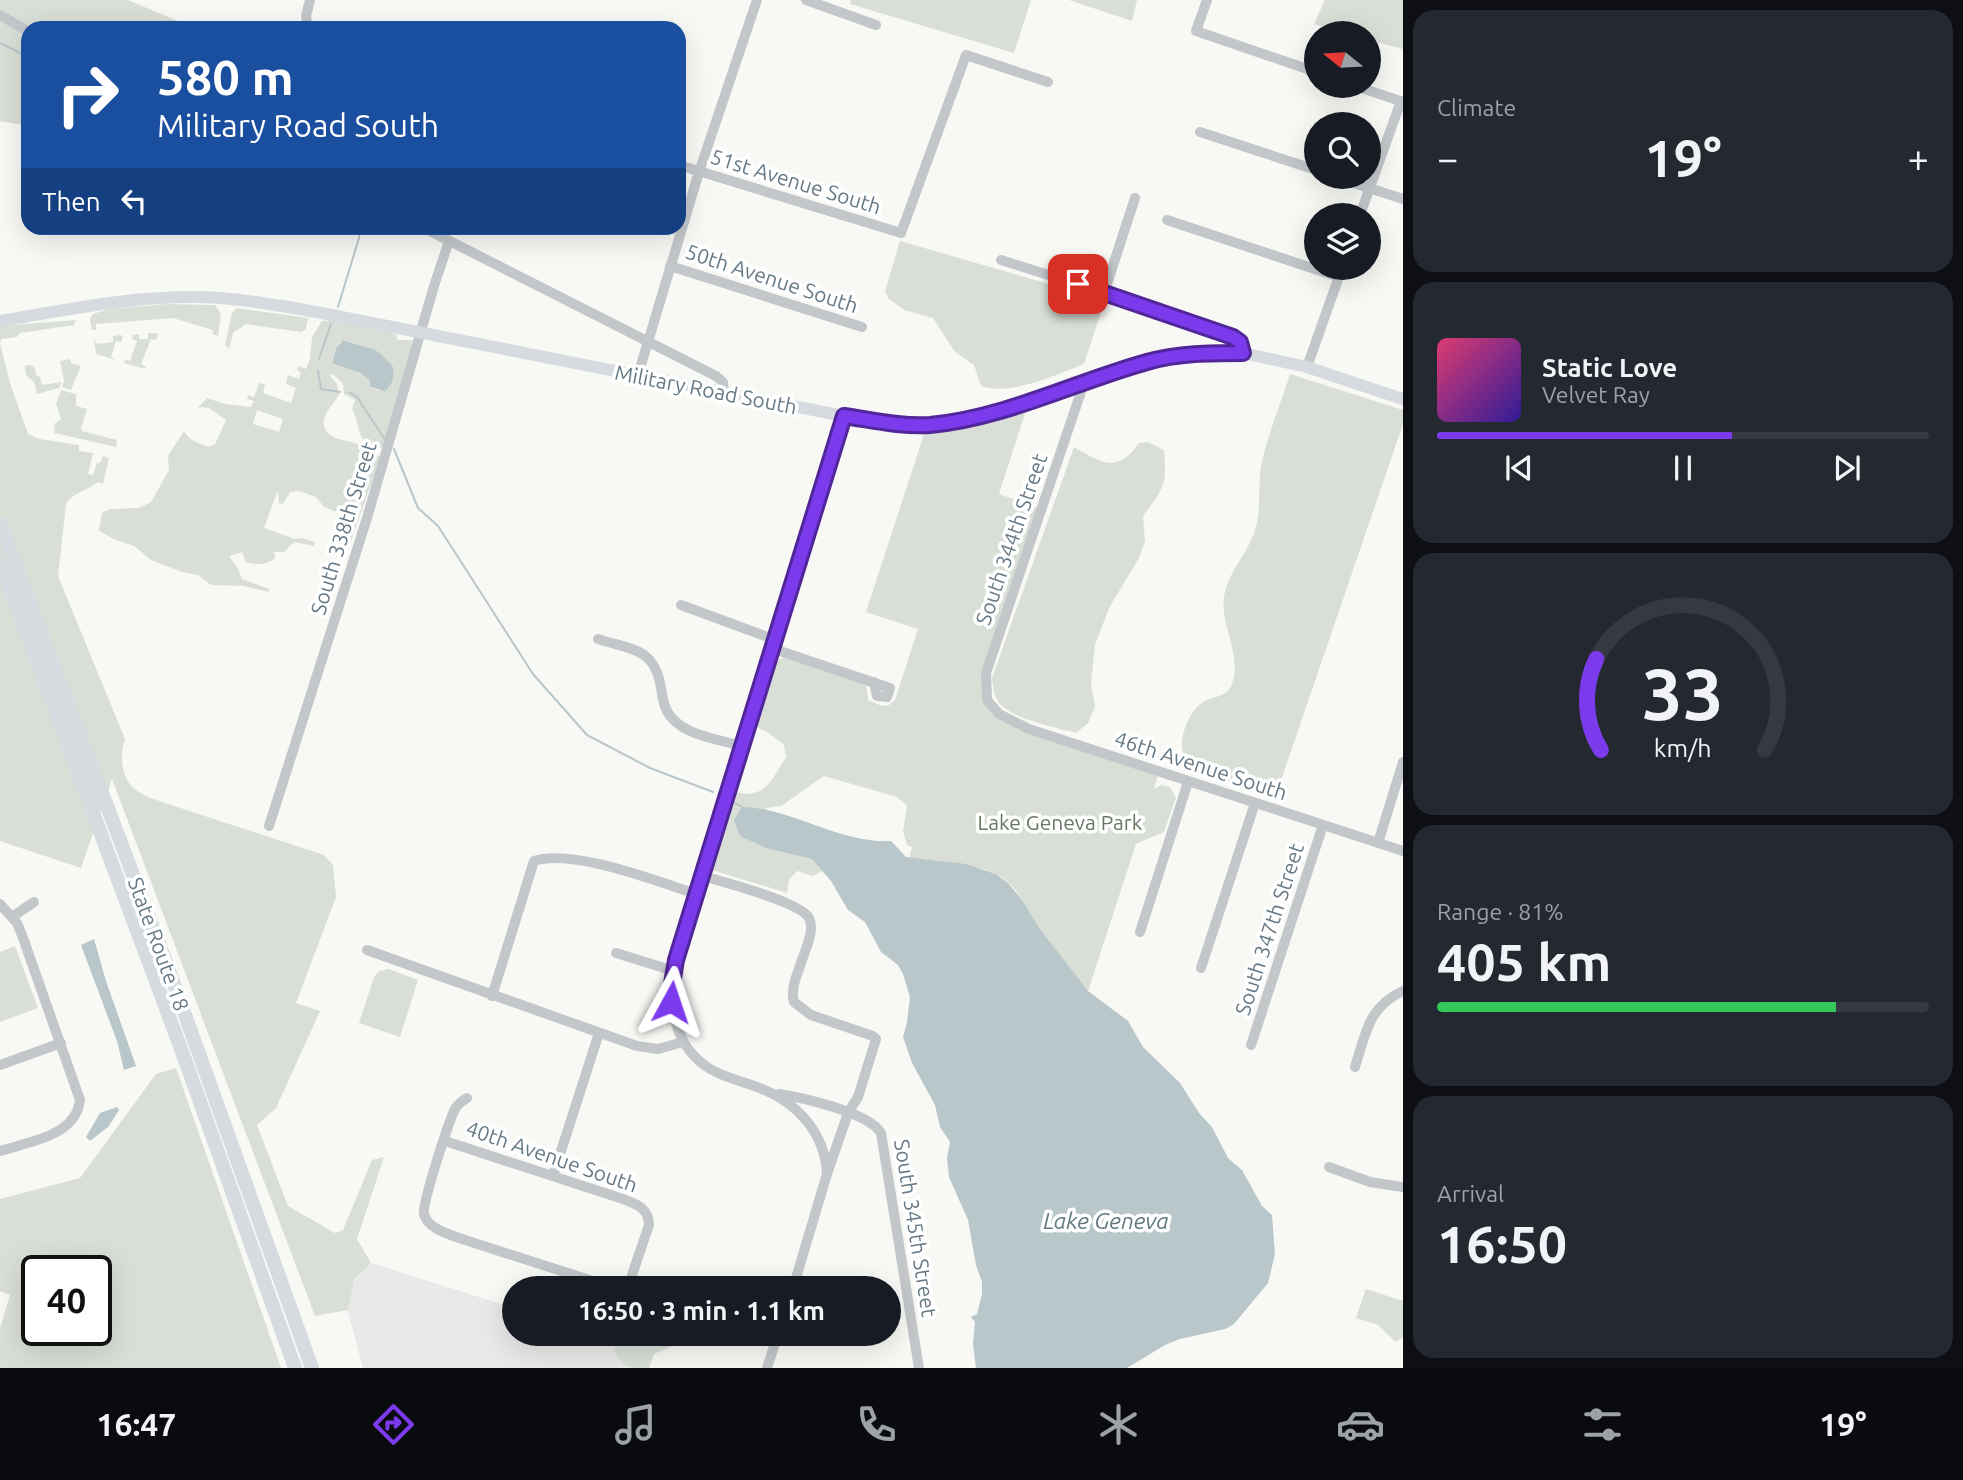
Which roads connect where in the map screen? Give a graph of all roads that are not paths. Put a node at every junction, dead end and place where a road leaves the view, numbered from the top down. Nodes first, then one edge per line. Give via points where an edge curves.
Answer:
1 (310, 0) edge
2 (757, 0) edge
3 (806, 0) edge
4 (1207, 0) edge
5 (0, 15) edge
6 (307, 21) edge
7 (0, 22) edge
8 (876, 25) dead end
9 (21, 28) edge
10 (21, 30) edge
11 (1304, 68) edge
12 (1048, 82) dead end
13 (1381, 95) edge
14 (1402, 102) edge
15 (1200, 132) dead end
16 (1381, 157) edge
17 (1304, 166) edge
18 (686, 167) edge
19 (699, 172) junction
20 (1372, 189) edge
21 (1135, 198) dead end
22 (1403, 199) edge
23 (686, 214) edge
24 (1167, 220) dead end
25 (437, 235) edge
26 (680, 235) edge
27 (449, 241) junction
28 (1001, 260) dead end
29 (1304, 261) edge
30 (670, 266) junction
31 (1337, 280) edge
32 (1104, 293) junction
33 (0, 321) edge
34 (862, 327) dead end
35 (421, 333) junction
36 (646, 341) junction
37 (1243, 353) junction
38 (1307, 367) junction
39 (638, 375) junction
40 (1084, 383) junction
41 (724, 392) junction
42 (1403, 399) edge
43 (844, 416) junction
44 (0, 523) edge
45 (0, 563) edge
46 (681, 605) dead end
47 (598, 639) dead end
48 (775, 644) junction
49 (874, 682) dead end
50 (992, 707) joint
51 (742, 746) junction
52 (1403, 762) edge
53 (1188, 782) junction
54 (1255, 803) junction
55 (269, 825) dead end
56 (1323, 825) junction
57 (1377, 843) junction
58 (1403, 851) edge
59 (704, 876) junction
60 (697, 894) junction
61 (34, 902) dead end
62 (0, 904) edge
63 (12, 917) junction
64 (1140, 932) dead end
65 (367, 950) dead end
66 (616, 953) dead end
67 (1201, 968) dead end
68 (674, 971) junction
69 (1403, 990) edge
70 (492, 996) junction
71 (599, 1033) junction
72 (683, 1042) junction
73 (61, 1043) junction
74 (1251, 1045) dead end
75 (0, 1065) edge
76 (1355, 1067) dead end
77 (772, 1093) junction
78 (467, 1098) dead end
79 (848, 1113) junction
80 (445, 1140) junction
81 (0, 1152) edge
82 (1329, 1167) dead end
83 (827, 1174) junction
84 (553, 1176) junction
85 (1403, 1187) edge
86 (577, 1276) edge
87 (632, 1276) edge
88 (797, 1276) edge
89 (774, 1346) edge
90 (295, 1368) edge
91 (312, 1368) edge
92 (767, 1368) edge
93 (919, 1368) edge

1 - 6 street
2 - 19 street
3 - 8 street
4 - 11 street via 1196,31
5 - 9 street
7 - 10 street
12 - 19 street, 51st Avenue South via 966,55 901,233
13 - 14 street
14 - 16 street
15 - 17 street
18 - 19 street, 51st Avenue South
19 - 23 street
20 - 22 street
21 - 32 street
24 - 29 street
25 - 27 street
26 - 30 street
27 - 35 street, South 338th Street
27 - 36 street
28 - 32 street
30 - 34 street, 50th Avenue South
30 - 36 street
31 - 38 street
32 - 37 street via 1233,337
33 - 35 main road, Military Road South via 96,305 198,297 280,305
35 - 39 main road, Military Road South
35 - 55 street, South 338th Street
36 - 39 street
36 - 41 street via 720,379
37 - 38 main road, Military Road South
37 - 40 main road, Military Road South via 1149,361
38 - 42 main road, Military Road South
39 - 41 main road, Military Road South
40 - 43 main road, Military Road South via 944,423 892,423
40 - 50 street, South 344th Street via 986,673 985,690
41 - 43 main road, Military Road South
43 - 48 street
44 - 91 highway, State Route 18 via 166,962
45 - 90 highway, State Route 18
46 - 48 street
47 - 51 street via 649,658 659,671 664,703 673,720
48 - 49 street
48 - 51 street
50 - 53 street, 46th Avenue South via 1029,729
51 - 59 street
52 - 57 street
53 - 54 street, 46th Avenue South
53 - 64 street
54 - 56 street, 46th Avenue South
54 - 67 street
56 - 57 street, 46th Avenue South
56 - 74 street, South 347th Street
57 - 58 street, 46th Avenue South
59 - 60 street
59 - 79 street via 792,905 808,916 810,932 793,988 794,1002 811,1015 876,1039 859,1097
60 - 68 street
60 - 70 street via 602,864 534,861
61 - 63 street
62 - 63 street
63 - 73 street
65 - 70 street
66 - 68 street
68 - 72 street via 672,1008
69 - 76 street via 1383,1001 1374,1013
70 - 71 street
71 - 72 street via 652,1049
71 - 84 street
72 - 77 street via 712,1070
73 - 75 street
73 - 81 street via 80,1097 77,1115 62,1130
77 - 79 street, South 345th Street
77 - 83 street via 809,1121 820,1142
78 - 80 street via 455,1110
79 - 83 street
79 - 93 street, South 345th Street via 878,1128 882,1135
80 - 84 street, 40th Avenue South
80 - 86 street via 426,1201 428,1221 459,1238
82 - 85 street via 1370,1182
83 - 88 street
84 - 87 street, 40th Avenue South via 645,1211 648,1227
89 - 92 street

